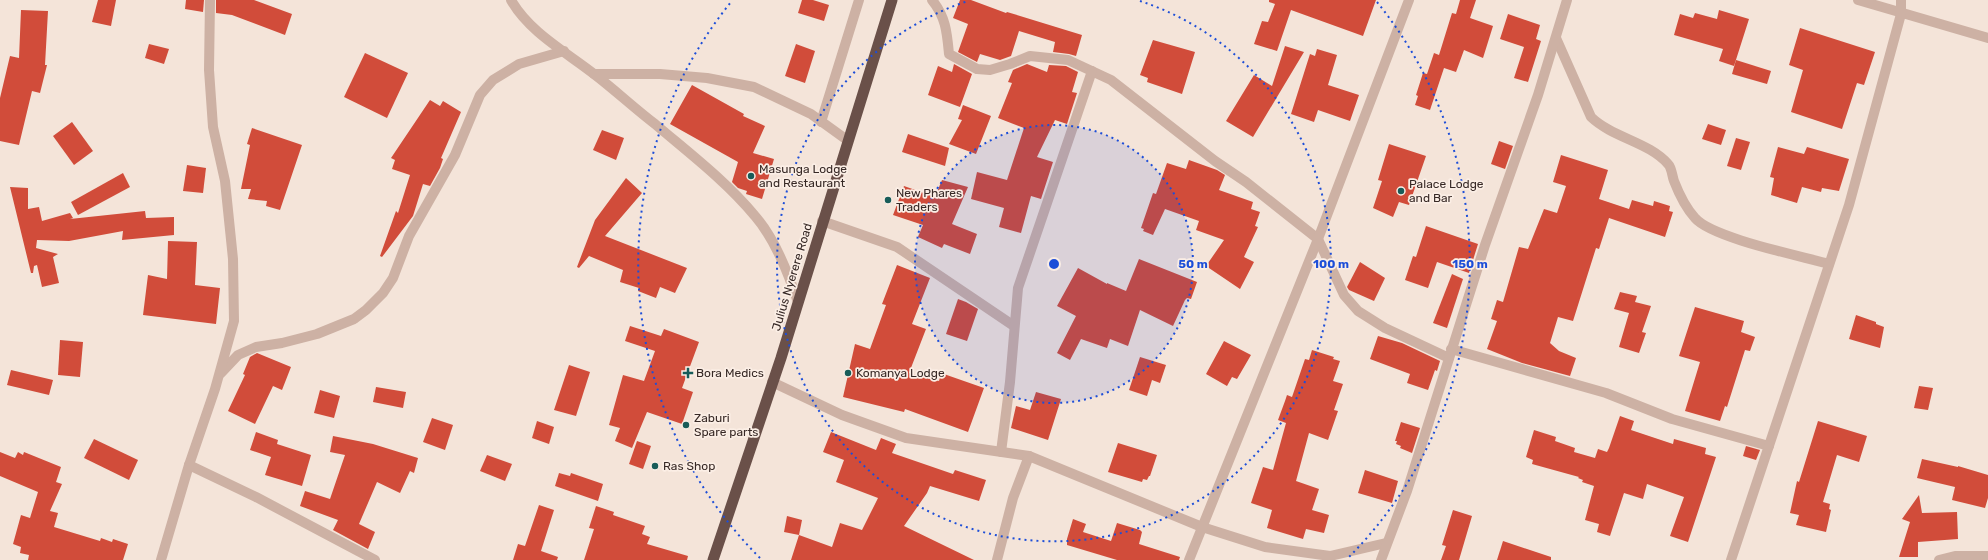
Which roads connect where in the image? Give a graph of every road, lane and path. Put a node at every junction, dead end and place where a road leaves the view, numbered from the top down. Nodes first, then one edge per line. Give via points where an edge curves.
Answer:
1 (210, 0) edge
2 (512, 0) edge
3 (859, 0) edge
4 (892, 0) edge
5 (932, 0) edge
6 (1408, 0) edge
7 (1567, 0) edge
8 (1858, 0) edge
9 (1901, 0) edge
10 (1901, 14) junction
11 (1556, 38) junction
12 (1988, 38) edge
13 (564, 51) junction
14 (1092, 71) junction
15 (594, 74) junction
16 (822, 122) junction
17 (847, 140) junction
18 (822, 221) junction
19 (1318, 239) junction
20 (1829, 264) junction
21 (798, 302) junction
22 (1014, 326) junction
23 (1450, 353) junction
24 (219, 374) junction
25 (772, 382) junction
26 (1769, 446) junction
27 (1000, 452) junction
28 (1030, 456) junction
29 (189, 465) junction
30 (1202, 527) junction
31 (1386, 543) junction
32 (1988, 556) edge
33 (161, 560) edge
34 (375, 560) edge
35 (713, 560) edge
36 (997, 560) edge
37 (1189, 560) edge
38 (1381, 560) edge
39 (1731, 560) edge
40 (1939, 560) edge

1 - 24 street via 209,70 213,127 225,181 233,267 234,321
2 - 13 street via 516,8 543,36
3 - 16 street
4 - 17 highway, Julius Nyerere Road
5 - 14 street via 941,11 949,54 977,69 990,70 1030,56 1068,60
6 - 19 street
7 - 11 street
8 - 10 street
9 - 10 street
10 - 12 street
10 - 20 street via 1850,205
11 - 20 street via 1592,117 1601,126 1670,165 1683,201 1696,220 1713,230 1752,244
11 - 23 street
13 - 15 street
13 - 24 street via 519,64 492,80 480,95 455,154 409,236 393,278 383,293 366,310 317,334 238,355
14 - 19 street via 1111,80
14 - 22 street via 1018,288
15 - 16 street via 660,74 707,78 754,87 811,114
15 - 21 street via 695,157 756,216 775,247
16 - 17 street
17 - 18 highway, Julius Nyerere Road
18 - 21 highway, Julius Nyerere Road
18 - 22 street via 898,247
19 - 23 street via 1344,295 1358,311 1385,328
19 - 30 street
20 - 26 street
21 - 25 highway, Julius Nyerere Road
22 - 27 street via 1010,382
23 - 26 street via 1606,393 1672,419
23 - 31 street via 1407,491
24 - 29 street
25 - 27 street via 842,415 906,438
25 - 35 highway, Julius Nyerere Road
26 - 39 street
27 - 28 street
28 - 30 street
28 - 36 street via 1014,498
29 - 33 street
29 - 34 street
30 - 31 street via 1265,547 1330,556
30 - 37 street
31 - 38 street
32 - 40 street via 1955,556

